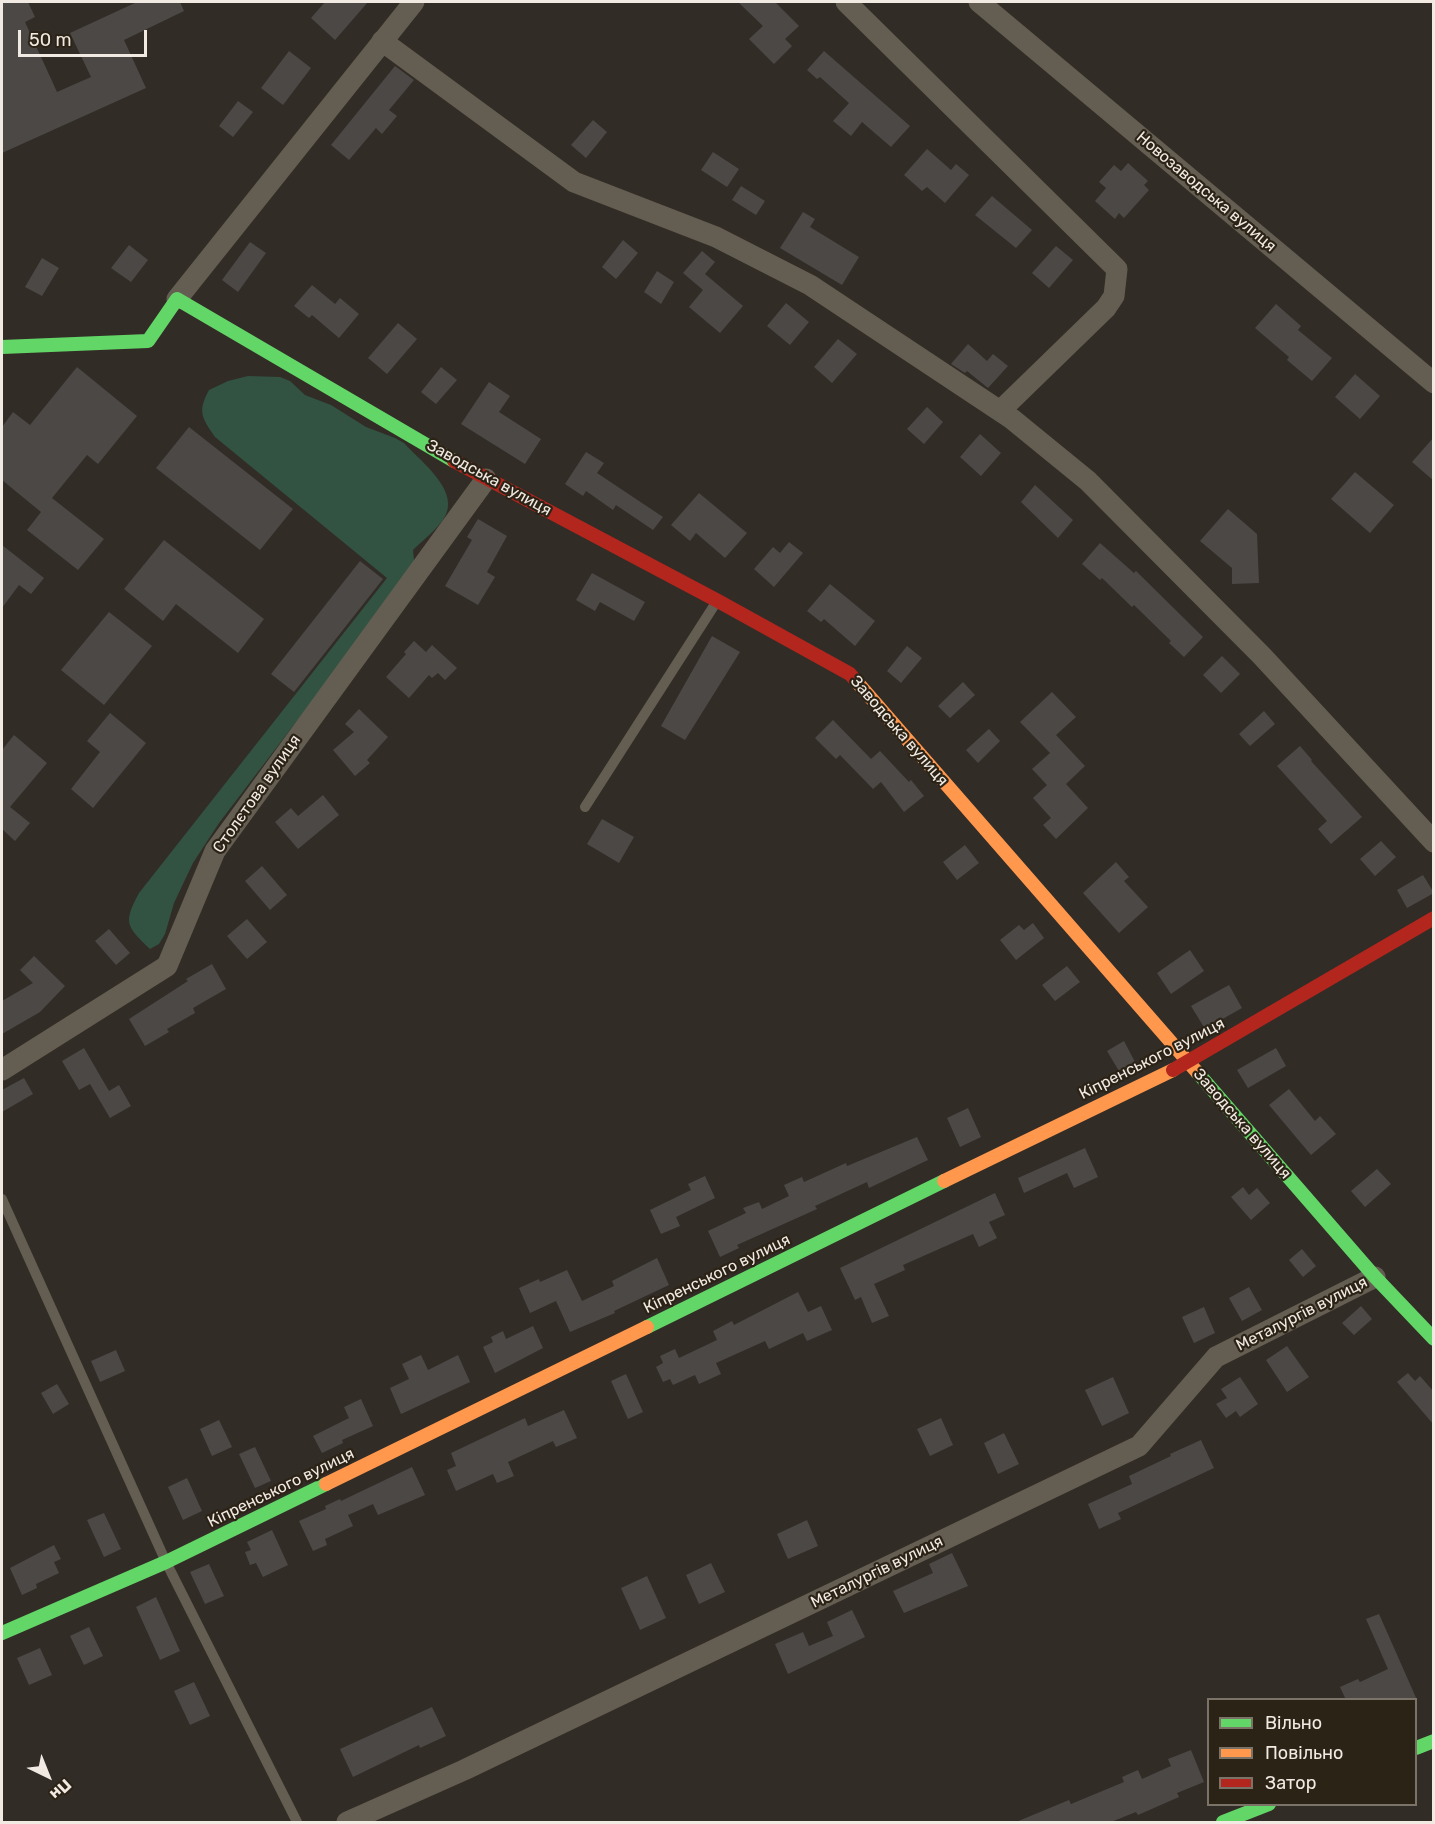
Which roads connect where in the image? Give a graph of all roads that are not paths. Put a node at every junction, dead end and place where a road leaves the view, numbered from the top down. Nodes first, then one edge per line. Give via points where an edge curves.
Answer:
1 (414, 2) edge
2 (846, 2) edge
3 (980, 2) edge
4 (382, 41) junction
5 (177, 299) junction
6 (2, 347) edge
7 (1434, 383) edge
8 (1000, 411) junction
9 (486, 478) junction
10 (718, 601) junction
11 (585, 807) dead end
12 (1434, 842) edge
13 (1434, 918) edge
14 (1188, 1062) junction
15 (2, 1070) edge
16 (2, 1199) edge
17 (1375, 1277) junction
18 (1434, 1339) edge
19 (166, 1562) junction
20 (2, 1632) edge
21 (1434, 1741) edge
22 (1417, 1748) edge
23 (1264, 1806) edge
24 (297, 1822) edge
25 (347, 1822) edge
26 (1223, 1822) edge

1 - 4 street
2 - 8 street via 1117,269 1114,296 1107,308
3 - 7 street, Новозаводська вулиця
4 - 5 street
4 - 8 street via 574,182 716,237 810,285
5 - 6 street via 148,341
5 - 9 street, Заводська вулиця
8 - 12 street via 1088,482 1262,656
9 - 10 street, Заводська вулиця
9 - 15 street, Столєтова вулиця via 215,851 167,966
10 - 11 lane
10 - 14 street, Заводська вулиця via 850,674
13 - 14 street, Кіпренського вулиця
14 - 17 street, Заводська вулиця
14 - 19 street, Кіпренського вулиця
16 - 19 lane
17 - 18 street, Заводська вулиця
17 - 25 street, Металургів вулиця via 1216,1357 1139,1446 464,1770
19 - 20 street, Кіпренського вулиця
19 - 24 lane
21 - 22 street
23 - 26 street

